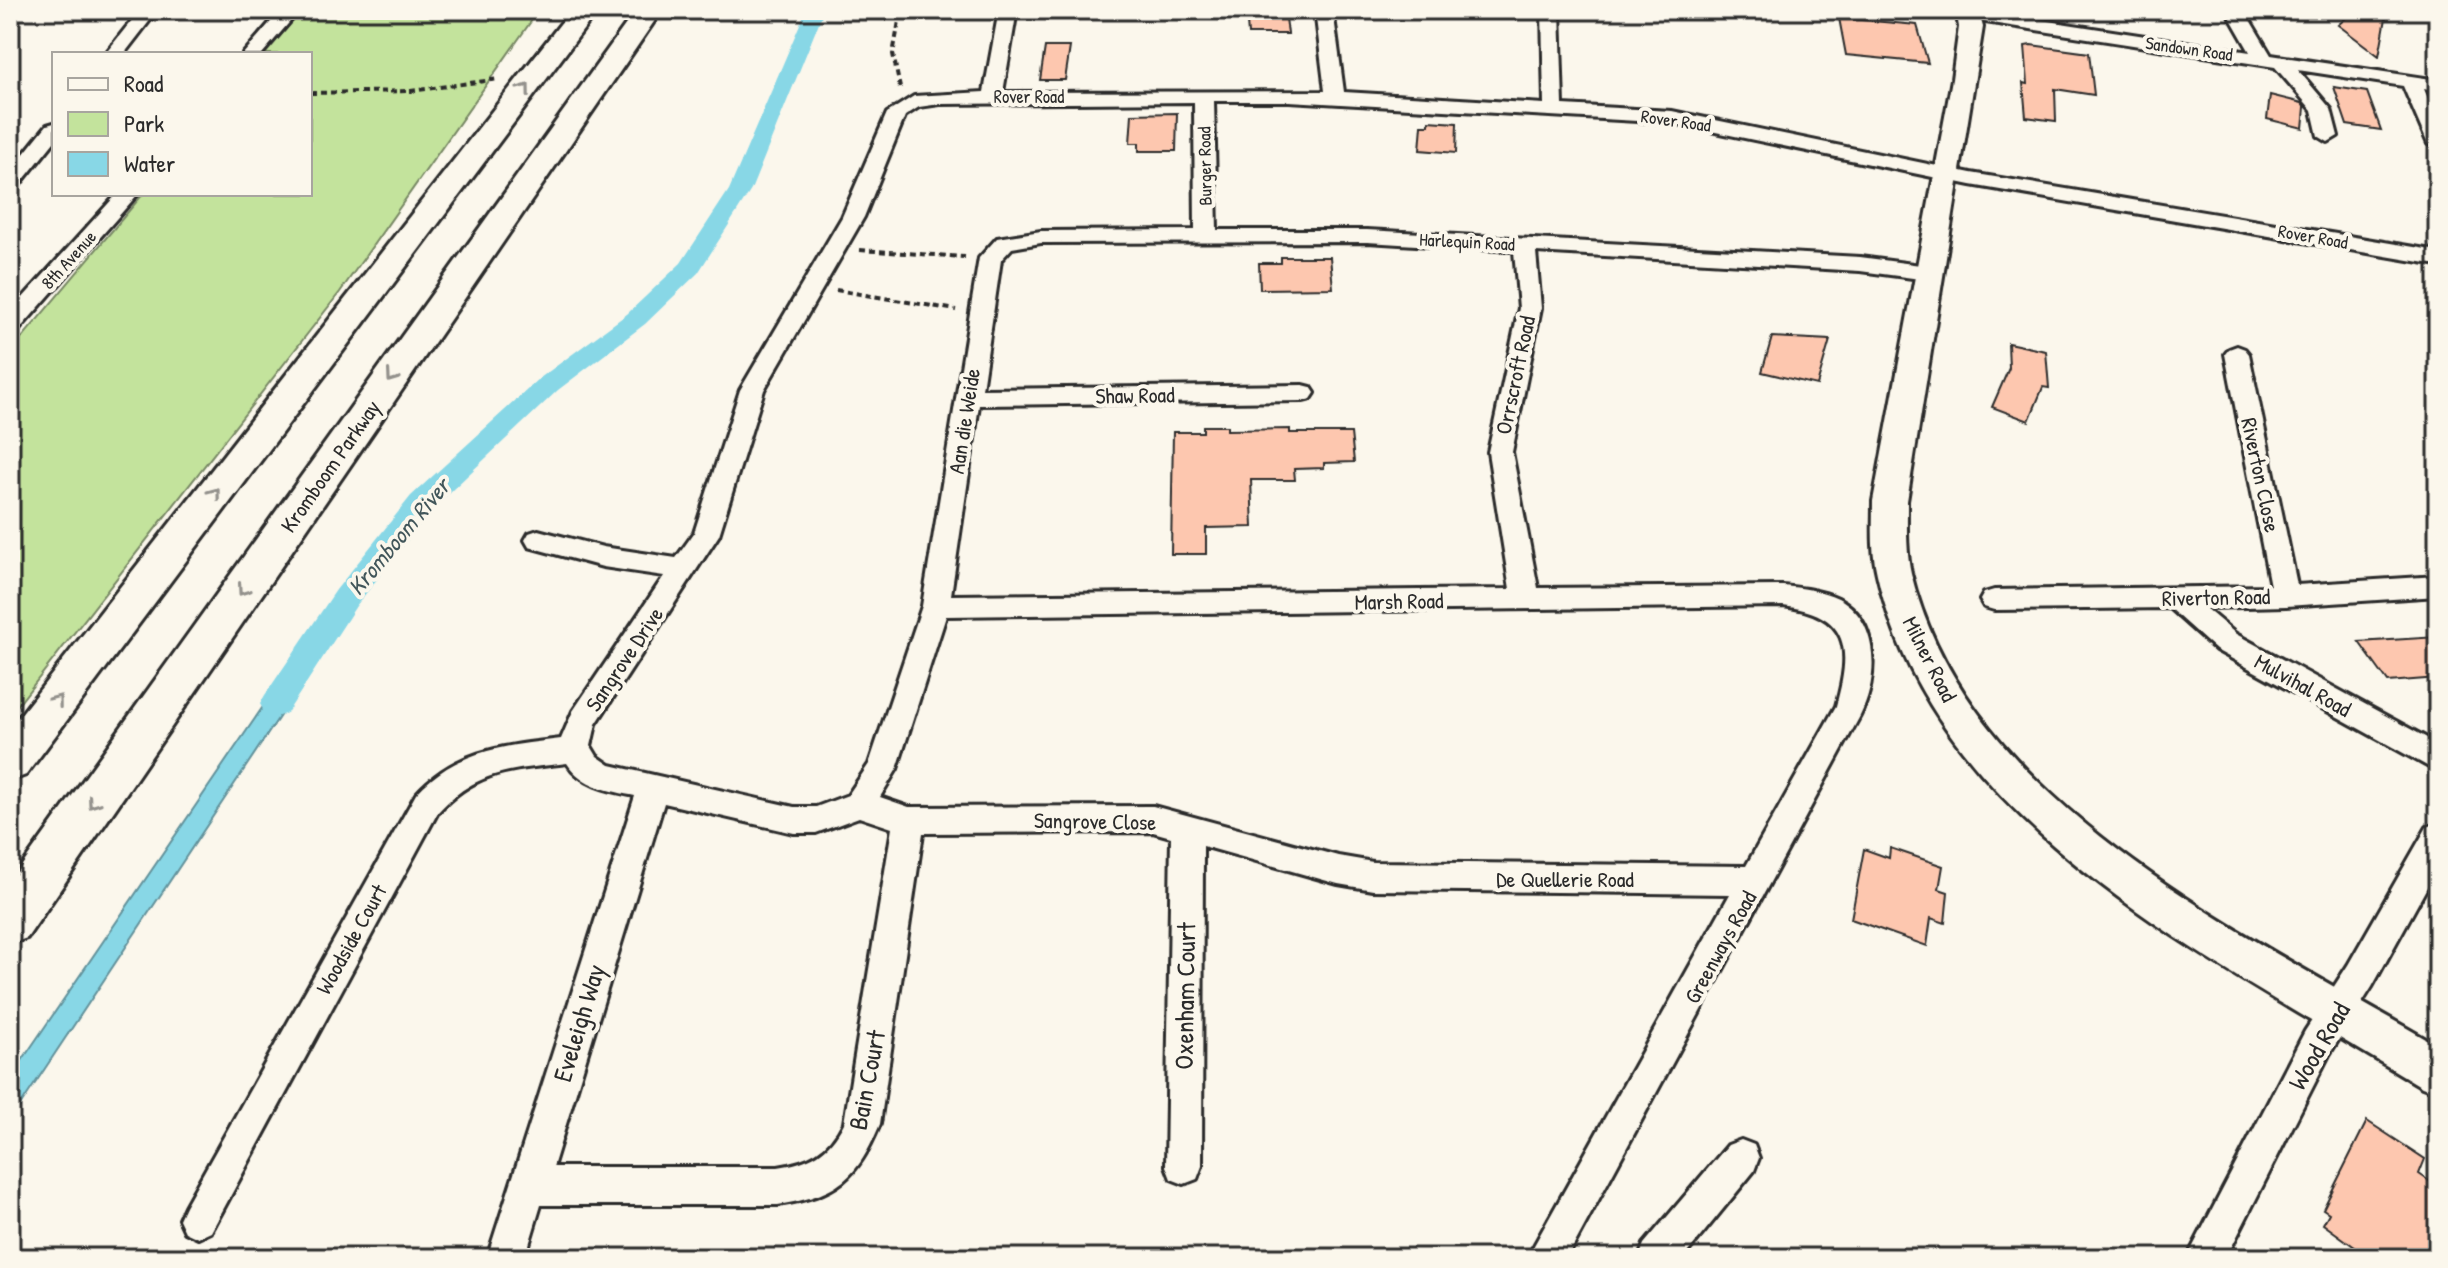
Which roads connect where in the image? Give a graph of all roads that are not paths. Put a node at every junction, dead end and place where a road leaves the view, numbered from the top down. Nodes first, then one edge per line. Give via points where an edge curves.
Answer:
1 (149, 10) edge
2 (291, 10) edge
3 (551, 10) edge
4 (585, 10) edge
5 (649, 10) edge
6 (678, 10) edge
7 (1008, 10) edge
8 (1324, 10) edge
9 (1551, 10) edge
10 (2235, 10) edge
11 (1959, 12) edge
12 (116, 52) edge
13 (254, 52) edge
14 (2274, 62) junction
15 (2411, 82) junction
16 (2438, 86) edge
17 (1204, 96) junction
18 (993, 97) junction
19 (1335, 98) junction
20 (904, 107) joint
21 (1554, 111) junction
22 (52, 132) edge
23 (2328, 136) dead end
24 (2438, 144) edge
25 (1945, 173) junction
26 (10, 184) edge
27 (126, 196) edge
28 (1206, 236) junction
29 (1524, 244) junction
30 (998, 251) joint
31 (2438, 258) edge
32 (1928, 273) junction
33 (437, 314) junction
34 (10, 326) edge
35 (2237, 354) dead end
36 (1303, 393) dead end
37 (967, 397) junction
38 (256, 440) junction
39 (538, 540) dead end
40 (684, 569) junction
41 (2438, 586) edge
42 (2286, 596) junction
43 (2176, 598) junction
44 (1526, 600) junction
45 (1994, 600) dead end
46 (936, 606) junction
47 (1850, 626) joint
48 (575, 750) junction
49 (2438, 759) edge
50 (10, 762) edge
51 (653, 789) junction
52 (859, 804) junction
53 (909, 820) junction
54 (1187, 827) junction
55 (2438, 837) edge
56 (1373, 876) joint
57 (1757, 880) junction
58 (10, 922) edge
59 (2339, 1010) junction
60 (2438, 1071) edge
61 (1741, 1158) dead end
62 (1184, 1166) dead end
63 (529, 1186) junction
64 (198, 1219) dead end
65 (506, 1258) edge
66 (1546, 1258) edge
67 (1658, 1258) edge
68 (2206, 1258) edge

1 - 12 street
2 - 13 street
3 - 38 highway
38 -> 4 highway
5 - 33 highway, Kromboom Parkway
6 - 33 highway via 474,286
7 - 18 street
8 - 19 street
9 - 21 street
10 - 14 street
11 - 14 street, Sandown Road
11 - 25 main road, Milner Road via 1971,27
14 - 15 street, Sandown Road
14 - 23 street via 2321,109
15 - 16 street, Sandown Road
15 - 24 street
17 - 18 street, Rover Road
17 - 19 street, Rover Road
17 - 28 street, Burger Road
18 - 20 street, Rover Road via 940,98
19 - 21 street, Rover Road
20 - 40 street, Sangrove Drive via 893,121 853,217 752,390 714,515
21 - 25 street, Rover Road via 1672,117
22 - 26 street
25 - 31 street, Rover Road
25 - 32 main road, Milner Road
27 - 34 street, 8th Avenue
28 - 29 street, Harlequin Road via 1367,236
28 - 30 street, Harlequin Road via 1041,237
29 - 32 street, Harlequin Road via 1860,264
29 - 44 street, Orrscroft Road via 1530,308 1500,452
30 - 37 street, Aan die Weide
32 - 59 main road, Milner Road via 1890,501 1890,552 1921,650 1978,740 2078,842 2146,896
33 -> 58 highway, Kromboom Parkway
35 - 42 street, Riverton Close
36 - 37 street, Shaw Road
37 - 46 street, Aan die Weide
50 -> 38 highway
39 - 40 street via 603,557
40 - 48 street, Sangrove Drive via 583,719
41 - 42 street, Riverton Road
42 - 43 street, Riverton Road
43 - 45 street, Riverton Road
43 - 49 street, Mulvihal Road via 2226,642
44 - 46 street, Marsh Road
44 - 47 street, Marsh Road via 1809,596 1828,603
46 - 52 street via 882,769
47 - 57 street, Greenways Road via 1860,663 1850,708
48 - 51 street via 584,765 603,776
48 - 64 street, Woodside Court via 465,771 427,803
51 - 52 street via 794,820 816,820
51 - 63 street, Eveleigh Way
52 - 53 street, Sangrove Close
53 - 54 street, Sangrove Close via 1126,818
53 - 63 street, Bain Court via 862,1124 851,1153 832,1171 806,1183 778,1186
54 - 56 street, Sangrove Close
54 - 62 street, Oxenham Court
55 - 59 street, Wood Road
56 - 57 street, De Quellerie Road
57 - 66 street, Greenways Road
59 - 60 main road, Milner Road
59 - 68 street, Wood Road
61 - 67 street
63 - 65 street, Eveleigh Way

